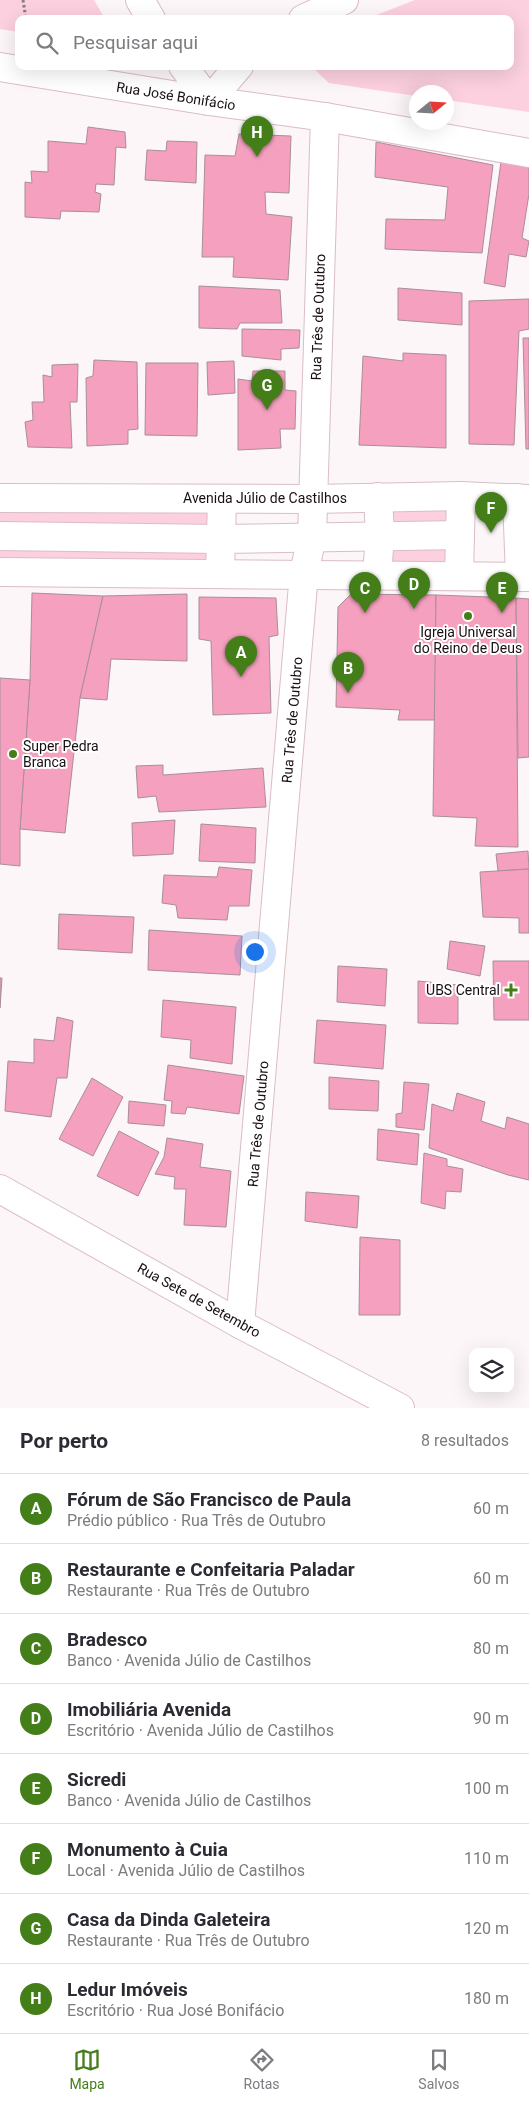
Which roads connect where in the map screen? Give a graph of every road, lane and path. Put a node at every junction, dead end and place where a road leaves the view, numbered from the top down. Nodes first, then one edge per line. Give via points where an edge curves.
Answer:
1 (23, 0) edge
2 (140, 0) edge
3 (344, 0) edge
4 (25, 15) edge
5 (149, 15) edge
6 (312, 15) edge
7 (0, 67) edge
8 (15, 70) edge
9 (18, 70) edge
10 (186, 70) edge
11 (236, 70) edge
12 (209, 102) junction
13 (325, 117) junction
14 (529, 153) edge
15 (461, 496) junction
16 (378, 497) junction
17 (0, 498) edge
18 (222, 499) junction
19 (313, 499) junction
20 (523, 499) edge
21 (524, 533) edge
22 (460, 535) junction
23 (0, 536) edge
24 (380, 536) junction
25 (312, 537) junction
26 (220, 539) junction
27 (0, 572) edge
28 (304, 573) junction
29 (220, 574) junction
30 (377, 574) junction
31 (459, 576) junction
32 (525, 577) edge
33 (0, 1189) edge
34 (240, 1324) junction
35 (400, 1408) edge

1 - 4 path
2 - 5 street
3 - 6 street
7 - 8 street, Rua José Bonifácio
9 - 12 street, Rua José Bonifácio
10 - 12 street
11 - 12 street
12 - 13 street, Rua José Bonifácio
13 - 14 street, Rua José Bonifácio
13 - 19 street, Rua Três de Outubro
15 - 16 street, Avenida Júlio de Castilhos
15 - 20 street, Avenida Júlio de Castilhos
15 - 22 street
16 - 19 street, Avenida Júlio de Castilhos
16 - 24 street
17 - 18 street, Avenida Júlio de Castilhos
18 - 19 street, Avenida Júlio de Castilhos
18 - 26 street
19 - 25 street, Rua Três de Outubro
20 - 21 street
21 - 32 street
22 - 24 street
22 - 31 street
23 - 26 street
24 - 25 street
24 - 30 street
25 - 26 street
25 - 28 street, Rua Três de Outubro
26 - 29 street
27 - 29 street
28 - 29 street
28 - 30 street
28 - 34 street, Rua Três de Outubro
30 - 31 street
31 - 32 street
33 - 34 street, Rua Sete de Setembro
34 - 35 street, Rua Sete de Setembro

